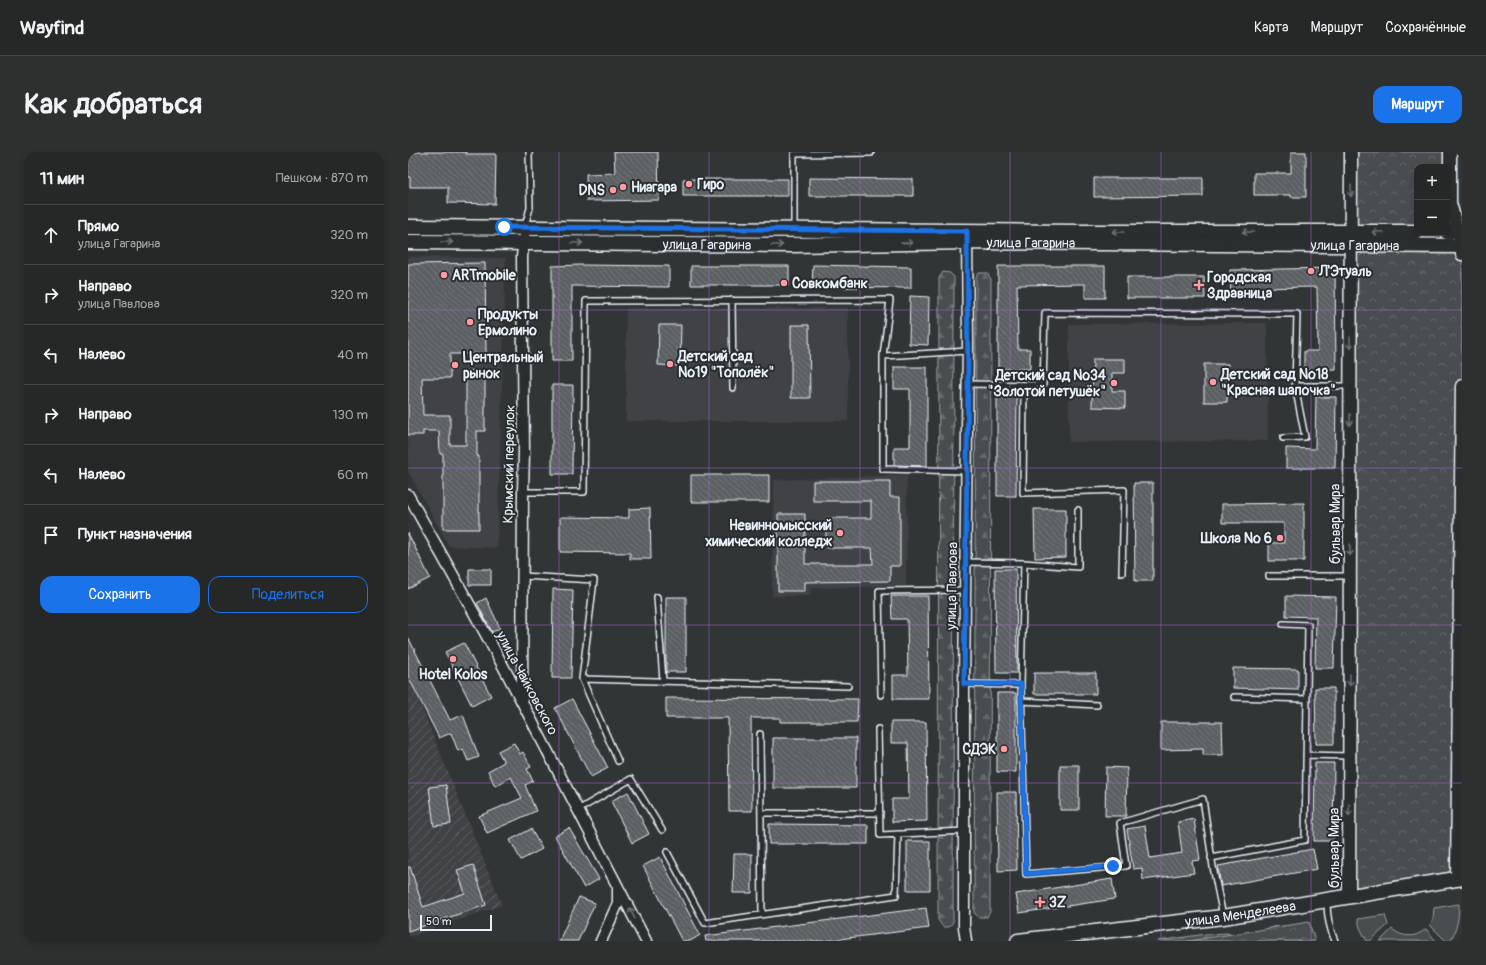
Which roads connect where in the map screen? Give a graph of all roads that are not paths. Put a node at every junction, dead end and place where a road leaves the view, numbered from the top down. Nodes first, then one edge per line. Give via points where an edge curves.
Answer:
1 (529, 152) edge
2 (1351, 152) edge
3 (1450, 152) edge
4 (871, 153) edge
5 (408, 227) edge
6 (525, 227) junction
7 (794, 229) junction
8 (1456, 231) edge
9 (1414, 232) edge
10 (967, 236) junction
11 (1350, 239) junction
12 (408, 242) edge
13 (523, 242) junction
14 (1462, 249) edge
15 (732, 300) junction
16 (968, 351) junction
17 (883, 356) junction
18 (968, 384) junction
19 (1024, 385) junction
20 (1295, 386) junction
21 (1350, 386) junction
22 (1462, 386) edge
23 (733, 388) dead end
24 (1283, 438) dead end
25 (1462, 467) edge
26 (967, 470) junction
27 (522, 492) junction
28 (408, 495) edge
29 (1078, 510) dead end
30 (966, 562) junction
31 (1024, 563) junction
32 (1122, 573) dead end
33 (522, 576) junction
34 (1269, 576) dead end
35 (1350, 576) junction
36 (966, 590) junction
37 (658, 597) dead end
38 (1283, 624) dead end
39 (582, 679) junction
40 (663, 681) junction
41 (964, 684) junction
42 (1021, 684) junction
43 (848, 686) dead end
44 (881, 695) dead end
45 (1234, 697) dead end
46 (1307, 699) junction
47 (1022, 701) junction
48 (522, 702) junction
49 (1097, 705) dead end
50 (1460, 716) edge
51 (878, 729) dead end
52 (760, 734) dead end
53 (1306, 755) junction
54 (1349, 756) junction
55 (618, 761) dead end
56 (577, 811) junction
57 (762, 813) junction
58 (880, 814) junction
59 (662, 830) dead end
60 (965, 831) junction
61 (898, 834) junction
62 (667, 852) dead end
63 (1212, 858) junction
64 (1459, 879) edge
65 (618, 886) junction
66 (1349, 897) junction
67 (1326, 901) junction
68 (762, 914) junction
69 (1223, 917) junction
70 (601, 941) edge
71 (646, 941) edge
72 (966, 941) edge
73 (1018, 941) edge
74 (1335, 941) edge

1 - 6 lane via 530,208
2 -> 11 street, бульвар Мира
3 - 8 street via 1450,203
4 - 7 lane via 794,154
5 - 6 main road, улица Гагарина
6 - 7 main road, улица Гагарина
6 - 13 street, Крымский переулок
7 - 10 main road, улица Гагарина
8 - 14 street
9 -> 11 main road, улица Гагарина
10 - 11 main road, улица Гагарина
13 -> 10 main road, улица Гагарина via 792,245
10 - 16 street, улица Павлова
11 - 14 main road, улица Гагарина
11 -> 21 street, бульвар Мира
12 -> 13 main road, улица Гагарина
13 - 27 street, Крымский переулок
15 - 17 lane via 890,300
15 - 23 lane
15 - 27 lane via 586,301 584,492
16 - 17 lane
16 - 18 street, улица Павлова
17 - 26 lane via 883,469
18 - 19 lane
18 - 26 street, улица Павлова
19 - 20 lane via 1043,385 1045,313 1060,313 1297,314
19 - 32 lane via 1023,493 1124,490
20 - 21 lane
20 - 24 lane via 1305,437
21 -> 35 street, бульвар Мира
22 - 25 street
25 - 50 street
26 - 30 street, улица Павлова
27 - 33 street, Крымский переулок
28 - 48 street, улица Чайковского
29 - 31 lane via 1078,567
30 - 31 lane
30 - 36 street, улица Павлова
31 - 42 lane
33 - 39 lane via 594,580
33 - 48 street, Крымский переулок
34 - 35 lane
35 -> 54 street, бульвар Мира
36 - 41 street, улица Павлова
36 - 44 lane via 879,591
37 - 40 lane
38 - 46 lane via 1308,625
39 - 40 lane
39 - 55 lane
40 - 43 lane
41 - 42 lane
41 - 60 street, улица Павлова
42 - 47 lane
45 - 46 lane
46 - 53 lane
47 - 49 lane
47 - 63 lane via 1026,874 1126,866 1120,823 1203,799
48 - 56 street, улица Чайковского
50 - 64 street
51 - 58 lane
52 - 57 lane
53 - 54 lane
53 - 63 lane via 1305,840
54 -> 66 street, бульвар Мира
56 - 59 lane via 630,779
56 - 65 street, улица Чайковского
57 - 58 lane
57 - 68 lane
58 - 61 lane via 880,835
60 - 61 lane
60 - 72 street, улица Павлова
61 - 68 lane via 896,895
62 - 68 lane via 705,923
63 - 69 lane
64 - 66 main road, улица Менделеева
65 - 70 street via 618,903
71 -> 65 street, улица Чайковского
66 - 67 main road, улица Менделеева
67 - 69 main road, улица Менделеева
67 - 74 lane, бульвар Мира via 1327,916
69 - 73 main road, улица Менделеева

